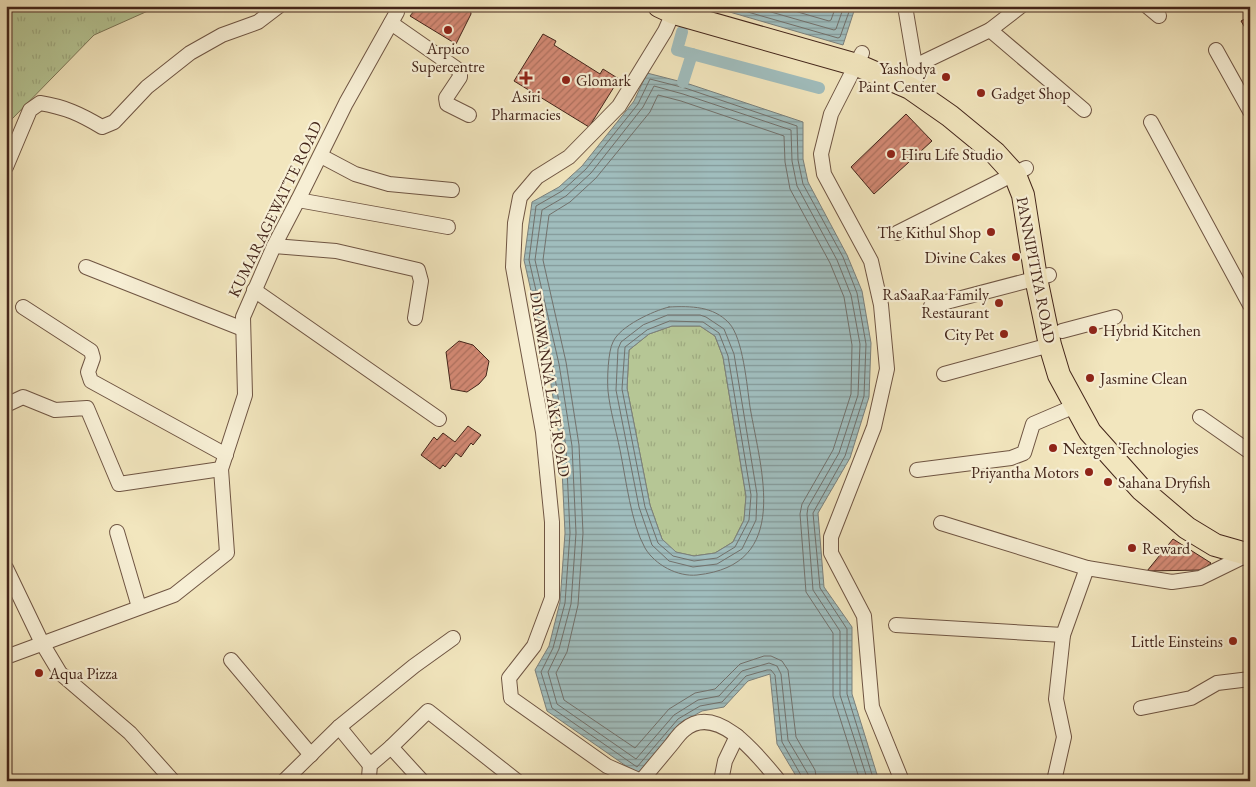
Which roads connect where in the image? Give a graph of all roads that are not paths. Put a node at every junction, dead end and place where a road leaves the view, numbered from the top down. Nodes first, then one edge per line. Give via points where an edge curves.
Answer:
1 (280, 6) edge
2 (398, 6) edge
3 (696, 6) edge
4 (905, 6) edge
5 (1021, 6) edge
6 (1147, 6) edge
7 (670, 9) edge
8 (1159, 16) dead end
9 (391, 23) junction
10 (990, 30) junction
11 (1216, 50) dead end
12 (859, 59) junction
13 (914, 77) junction
14 (1084, 110) dead end
15 (1250, 111) edge
16 (470, 115) dead end
17 (1152, 122) dead end
18 (321, 156) junction
19 (6, 167) edge
20 (1020, 171) junction
21 (452, 190) dead end
22 (298, 200) junction
23 (448, 227) dead end
24 (897, 233) dead end
25 (274, 246) junction
26 (86, 267) dead end
27 (1042, 276) junction
28 (254, 290) junction
29 (1250, 305) edge
30 (931, 306) dead end
31 (23, 307) dead end
32 (415, 318) dead end
33 (1115, 318) dead end
34 (243, 329) junction
35 (1056, 338) junction
36 (944, 374) dead end
37 (6, 405) edge
38 (1075, 406) junction
39 (1200, 418) dead end
40 (439, 420) dead end
41 (1250, 452) edge
42 (226, 455) junction
43 (221, 470) junction
44 (917, 470) dead end
45 (941, 522) dead end
46 (117, 532) dead end
47 (1249, 550) edge
48 (6, 568) edge
49 (1086, 568) junction
50 (139, 607) junction
51 (896, 625) dead end
52 (1063, 635) junction
53 (452, 638) dead end
54 (42, 643) junction
55 (6, 657) edge
56 (231, 660) dead end
57 (1250, 679) edge
58 (1141, 708) dead end
59 (338, 727) junction
60 (737, 736) junction
61 (391, 747) junction
62 (311, 755) junction
63 (370, 765) junction
64 (173, 781) edge
65 (284, 781) edge
66 (372, 781) edge
67 (422, 781) edge
68 (517, 781) edge
69 (641, 781) edge
70 (721, 781) edge
71 (779, 781) edge
72 (902, 781) edge
73 (1054, 781) edge

1 - 19 street via 258,22 222,34 190,53 147,87 109,125 102,127 76,112 40,103 30,110
2 - 9 street, KUMARAGEWATTE ROAD
3 - 12 main road, PANNIPITIYA ROAD
4 - 13 street
5 - 10 street
6 - 8 street
7 - 12 main road, PANNIPITIYA ROAD
7 - 69 street, DIYAWANNA LAKE ROAD via 662,36 619,106 569,157 536,177 520,197 513,267 543,432 551,513 552,598 534,646 509,678 511,698 607,766
9 - 16 street via 460,71 446,104
9 - 18 street, KUMARAGEWATTE ROAD via 346,103
10 - 13 street
10 - 14 street
11 - 15 street
12 - 13 main road, PANNIPITIYA ROAD
12 - 72 street via 831,114 820,154 824,174 871,261 881,305 887,369 874,427 831,537 831,553 864,616 872,707
13 - 20 main road, PANNIPITIYA ROAD via 1004,143
17 - 29 street
18 - 21 street via 355,174 389,184
18 - 22 street, KUMARAGEWATTE ROAD
20 - 24 street
20 - 27 main road, PANNIPITIYA ROAD via 1036,191
22 - 23 street
22 - 25 street, KUMARAGEWATTE ROAD
25 - 28 street, KUMARAGEWATTE ROAD
25 - 32 street via 336,251 418,270 421,281
26 - 34 street
27 - 30 street
27 - 35 main road, PANNIPITIYA ROAD
28 - 34 street, KUMARAGEWATTE ROAD via 243,317
28 - 40 street
31 - 42 street via 90,351 93,358 88,372 91,381
33 - 35 street
34 - 42 street, KUMARAGEWATTE ROAD via 245,396
35 - 36 street
35 - 38 main road, PANNIPITIYA ROAD via 1059,375
35 - 47 main road, PANNIPITIYA ROAD via 1101,425 1127,456 1194,517
37 - 43 street via 24,397 55,410 87,408 119,484
38 - 44 street via 1033,424 1024,453 1011,458
38 - 47 main road, PANNIPITIYA ROAD via 1090,432 1141,489 1187,528 1215,545
39 - 41 street
42 - 43 street, KUMARAGEWATTE ROAD
43 - 50 street, KUMARAGEWATTE ROAD via 227,553 174,595
45 - 49 street
46 - 50 street
47 - 49 street via 1200,578 1172,582
48 - 54 street
49 - 52 street
50 - 54 street, KUMARAGEWATTE ROAD
51 - 52 street
52 - 73 street via 1056,698 1064,737
53 - 59 street
54 - 55 street, KUMARAGEWATTE ROAD
54 - 64 street via 60,673 130,733
56 - 62 street
57 - 58 street via 1217,683 1191,698
59 - 62 street
59 - 63 street
60 - 69 street via 720,724 698,723 684,730
60 - 70 street via 725,761
60 - 71 street via 758,754
61 - 63 street
61 - 67 street
61 - 68 street via 428,711
62 - 65 street
63 - 66 street

